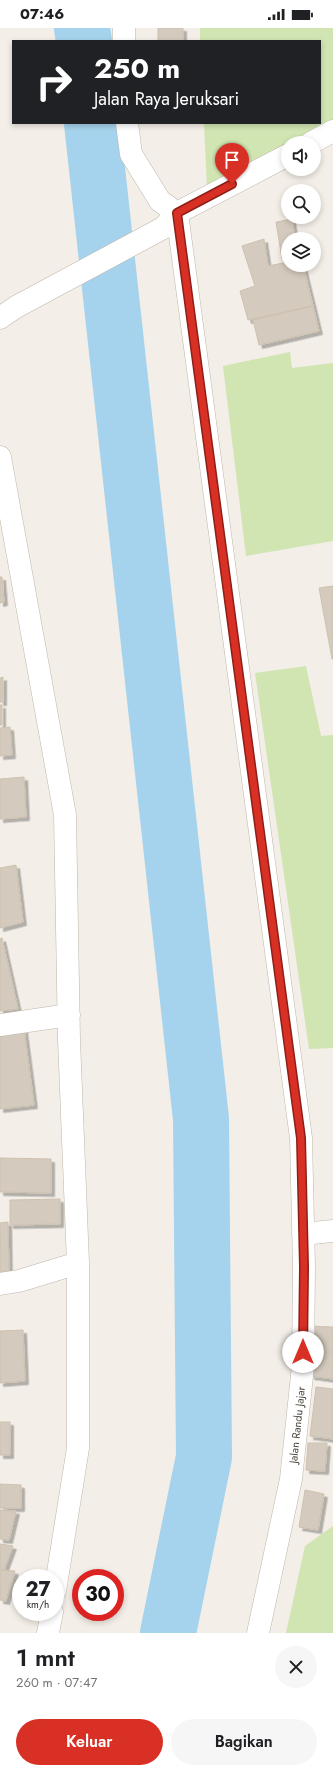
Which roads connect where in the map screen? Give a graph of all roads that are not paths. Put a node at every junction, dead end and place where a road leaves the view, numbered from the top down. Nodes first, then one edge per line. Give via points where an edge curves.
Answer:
1 (124, 28) edge
2 (124, 40) edge
3 (127, 124) edge
4 (333, 131) edge
5 (321, 138) edge
6 (281, 159) edge
7 (170, 221) junction
8 (8, 313) edge
9 (0, 457) edge
10 (69, 1015) junction
11 (0, 1025) edge
12 (317, 1232) edge
13 (78, 1263) junction
14 (0, 1284) edge
15 (59, 1569) edge
16 (50, 1621) edge
17 (48, 1633) edge
18 (258, 1633) edge

1 - 2 street
3 - 7 street via 131,154
4 - 5 street
6 - 7 street
7 - 8 street
7 - 12 street, Jalan Randu Jajar via 301,1138
9 - 10 street via 65,815
10 - 11 street
10 - 13 street
12 - 18 street, Jalan Randu Jajar via 291,1479
13 - 14 street via 19,1281
13 - 15 street via 78,1448
16 - 17 street

